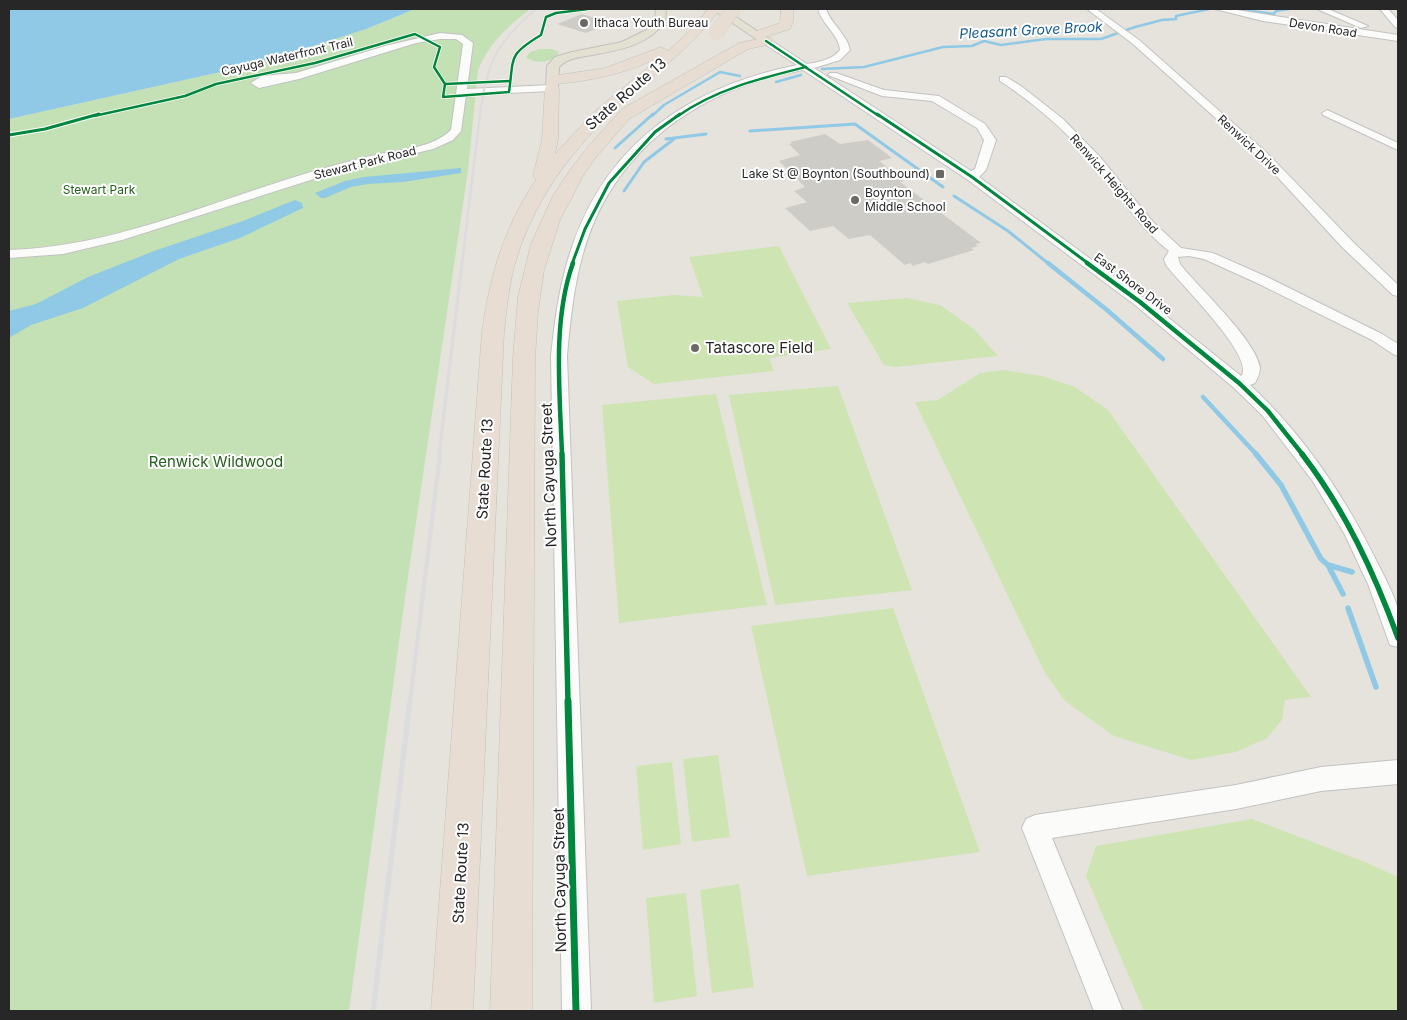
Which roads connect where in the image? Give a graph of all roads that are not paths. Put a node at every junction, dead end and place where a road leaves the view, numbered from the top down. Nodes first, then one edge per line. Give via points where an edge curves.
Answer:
1 (661, 9) edge
2 (716, 9) edge
3 (734, 9) edge
4 (787, 9) edge
5 (822, 9) edge
6 (1091, 9) edge
7 (1219, 9) edge
8 (1321, 9) edge
9 (1384, 9) edge
10 (1398, 25) edge
11 (699, 28) junction
12 (1129, 36) joint
13 (762, 38) junction
14 (1398, 38) edge
15 (806, 67) junction
16 (296, 76) dead end
17 (820, 76) junction
18 (1003, 78) dead end
19 (553, 84) junction
20 (463, 89) junction
21 (1326, 113) dead end
22 (623, 116) junction
23 (1398, 147) edge
24 (972, 177) junction
25 (541, 181) junction
26 (1178, 252) junction
27 (9, 254) edge
28 (1398, 292) edge
29 (1398, 350) edge
30 (1239, 383) junction
31 (1398, 638) edge
32 (1398, 772) edge
33 (452, 1011) edge
34 (511, 1011) edge
35 (576, 1011) edge
36 (1108, 1011) edge

1 - 19 main road via 660,22 642,37 617,47 555,62
2 - 11 highway, State Route 13
2 - 13 main road, East Shore Drive
3 - 22 highway, State Route 13, bridge via 716,33
4 - 13 highway via 784,26
5 - 15 street, North Cayuga Street via 824,19 844,42 845,49 832,60
6 - 12 street, Renwick Drive
7 - 14 street, Devon Road
8 - 14 street
9 - 10 street
11 - 19 highway via 629,66
11 - 25 highway, State Route 13 via 590,124
12 - 28 street, Renwick Drive via 1263,155 1342,239
13 - 15 street, East Shore Drive
13 - 22 highway
15 - 17 street, East Shore Drive
15 - 35 street, North Cayuga Street via 729,89 695,104 662,125 609,182 585,229 570,271 558,356
16 - 20 street, Stewart Park Road via 423,38 455,35 468,43
17 - 24 street, East Shore Drive
17 - 24 street via 837,76 882,93 930,96 981,126 990,140 980,170
18 - 26 street, Renwick Heights Road via 1053,116 1104,169 1158,235
19 - 20 street
19 - 25 highway via 550,140
20 - 27 street, Stewart Park Road via 456,131 439,144 349,165 114,238 47,252
21 - 23 street
22 - 34 highway, State Route 13 via 590,154 558,202 541,242 529,296 524,368
24 - 30 street, East Shore Drive via 1140,302
25 - 33 highway, State Route 13 via 516,230 499,280 495,303
26 - 29 street via 1208,256 1262,280
26 - 30 street via 1170,259 1173,265 1226,326 1250,363 1249,379
30 - 31 street, East Shore Drive via 1273,418 1323,483 1352,530
32 - 36 street via 1321,779 1035,828

